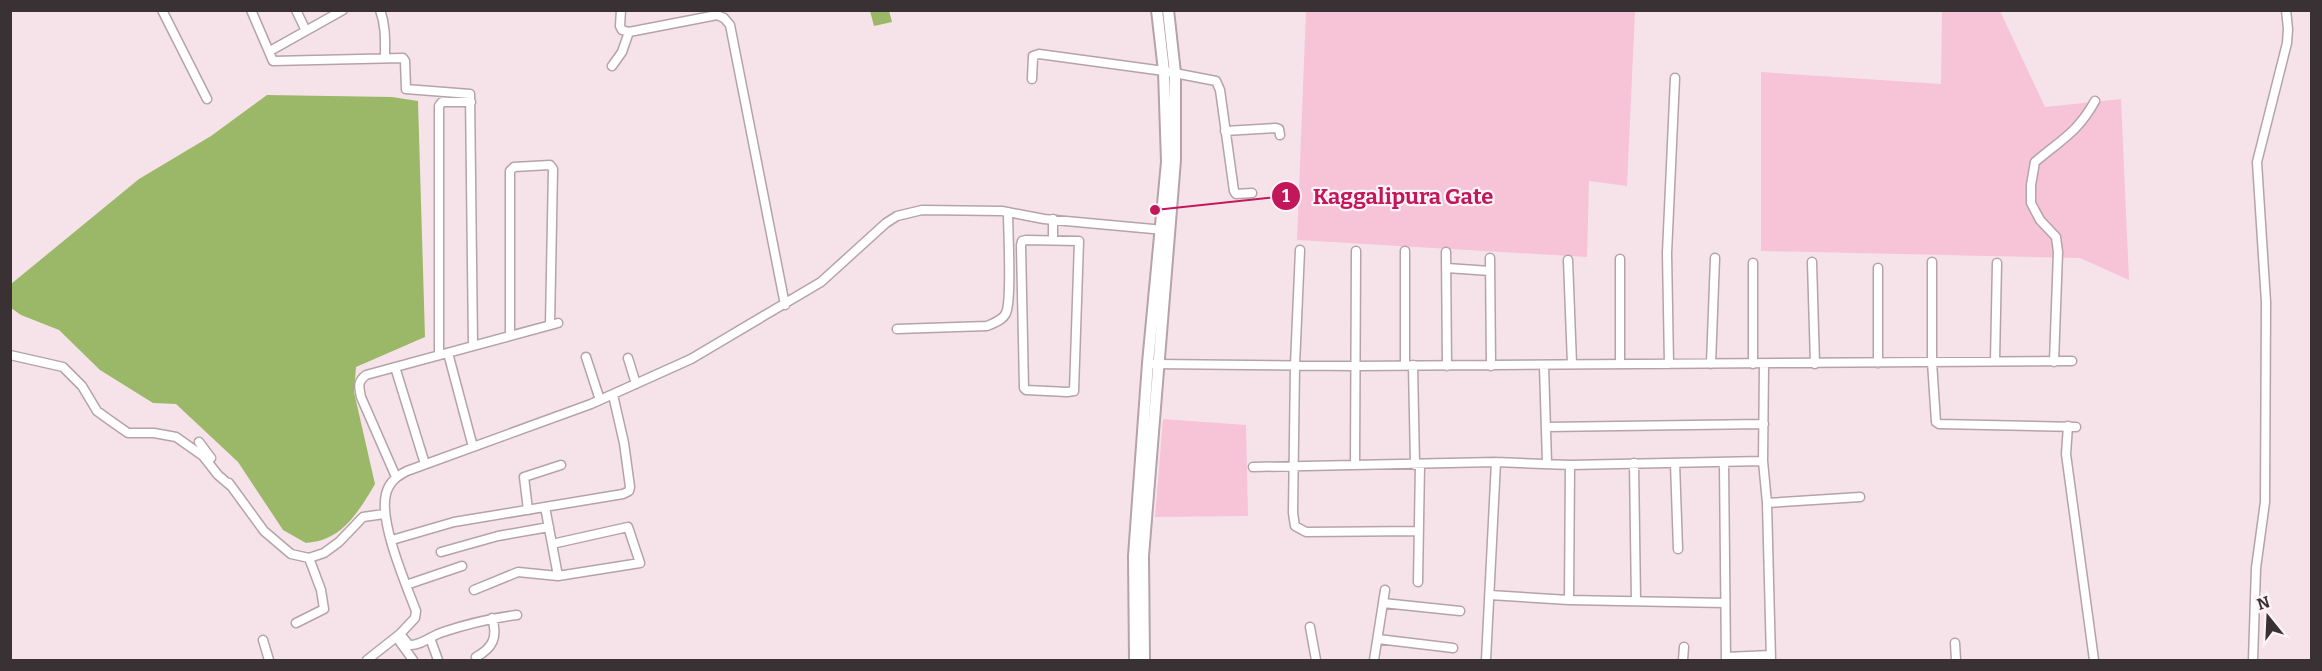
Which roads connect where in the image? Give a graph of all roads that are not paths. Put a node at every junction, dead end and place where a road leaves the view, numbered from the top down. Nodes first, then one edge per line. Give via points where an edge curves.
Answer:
1 (162, 10) edge
2 (251, 10) edge
3 (296, 10) edge
4 (343, 10) edge
5 (380, 10) edge
6 (621, 10) edge
7 (1157, 10) edge
8 (1168, 10) edge
9 (2286, 10) edge
10 (306, 31) junction
11 (629, 32) junction
12 (270, 51) junction
13 (384, 58) junction
14 (612, 66) dead end
15 (1169, 72) junction
16 (1675, 78) dead end
17 (1032, 79) dead end
18 (207, 99) dead end
19 (2095, 101) dead end
20 (471, 102) junction
21 (1225, 131) junction
22 (1280, 135) dead end
23 (1252, 193) dead end
24 (1008, 212) junction
25 (1053, 219) junction
26 (1164, 230) junction
27 (1053, 240) junction
28 (1300, 250) dead end
29 (1405, 250) dead end
30 (1356, 251) dead end
31 (1446, 252) dead end
32 (1490, 258) dead end
33 (1715, 258) dead end
34 (1620, 259) dead end
35 (1568, 260) dead end
36 (1812, 262) dead end
37 (1932, 262) dead end
38 (1753, 263) dead end
39 (1997, 263) dead end
40 (1447, 268) junction
41 (1878, 268) dead end
42 (1490, 271) junction
43 (785, 305) junction
44 (897, 328) dead end
45 (510, 336) junction
46 (473, 346) junction
47 (443, 354) junction
48 (10, 355) edge
49 (586, 357) dead end
50 (628, 358) dead end
51 (1995, 361) junction
52 (1932, 362) junction
53 (2054, 362) junction
54 (2072, 362) dead end
55 (1815, 363) junction
56 (1878, 363) junction
57 (1153, 364) junction
58 (1572, 364) junction
59 (1620, 364) junction
60 (1670, 364) junction
61 (1711, 364) junction
62 (1753, 364) junction
63 (1764, 364) junction
64 (1295, 365) junction
65 (1409, 365) junction
66 (1356, 366) junction
67 (1447, 366) junction
68 (1491, 366) junction
69 (1544, 366) junction
70 (395, 367) junction
71 (636, 384) junction
72 (613, 394) junction
73 (600, 400) junction
74 (1764, 424) junction
75 (1546, 427) junction
76 (199, 442) dead end
77 (473, 447) junction
78 (1762, 461) junction
79 (1496, 462) junction
80 (1547, 463) junction
81 (1634, 463) junction
82 (1675, 463) junction
83 (1724, 463) junction
84 (425, 464) junction
85 (1417, 464) junction
86 (561, 465) dead end
87 (1355, 465) junction
88 (1570, 465) junction
89 (1293, 466) junction
90 (1253, 467) dead end
91 (396, 477) junction
92 (232, 487) junction
93 (1860, 497) dead end
94 (1767, 503) junction
95 (545, 507) junction
96 (528, 510) junction
97 (384, 514) junction
98 (549, 527) junction
99 (1419, 531) junction
100 (392, 540) junction
101 (552, 544) junction
102 (1678, 549) dead end
103 (441, 552) dead end
104 (309, 558) junction
105 (462, 566) dead end
106 (558, 576) junction
107 (1418, 582) dead end
108 (406, 585) junction
109 (474, 590) dead end
110 (1385, 590) dead end
111 (1490, 595) junction
112 (1569, 600) junction
113 (1636, 601) junction
114 (1383, 603) junction
115 (1725, 603) junction
116 (1460, 611) dead end
117 (517, 615) dead end
118 (492, 618) junction
119 (296, 623) dead end
120 (1310, 627) dead end
121 (398, 635) junction
122 (430, 638) junction
123 (1378, 639) junction
124 (262, 640) dead end
125 (1955, 643) dead end
126 (1684, 647) dead end
127 (1454, 648) dead end
128 (476, 657) dead end
129 (1726, 658) edge
130 (1771, 658) edge
131 (268, 660) edge
132 (367, 660) edge
133 (413, 660) edge
134 (438, 660) edge
135 (1135, 660) edge
136 (1144, 660) edge
137 (1316, 660) edge
138 (1374, 660) edge
139 (1486, 660) edge
140 (1683, 660) edge
141 (1956, 660) edge
142 (2094, 660) edge
143 (2253, 660) edge

1 - 18 street
2 - 12 street
3 - 10 street
4 - 10 street
5 - 13 street via 384,20
6 - 11 street via 620,26
7 - 15 main road
8 - 15 main road
9 - 143 street via 2287,42 2257,173 2266,302 2265,502 2255,578
10 - 12 street
11 - 14 street
11 - 43 street via 717,15 730,25
12 - 13 street via 273,61
13 - 20 street via 403,58 406,89 469,93
15 - 17 street via 1035,54
15 - 21 street via 1216,81
15 - 26 main road
16 - 60 street via 1667,253
19 - 53 street via 2069,137 2035,162 2031,185 2031,203 2056,237 2058,252
20 - 46 street
20 - 47 street via 442,102 439,106
21 - 22 street via 1276,128
21 - 23 street via 1234,191
24 - 25 street
24 - 43 street via 922,210 897,216 821,282
24 - 44 street via 1007,312 998,322 987,326
25 - 26 street
25 - 27 street
26 - 57 main road
27 - 27 street via 1079,241 1080,245 1076,389 1067,392 1026,390 1023,383 1021,245 1026,240
28 - 64 street
29 - 65 street
30 - 66 street
31 - 40 street
32 - 42 street
33 - 61 street
34 - 59 street
35 - 58 street
36 - 55 street
37 - 52 street
38 - 62 street
39 - 51 street
40 - 42 street
40 - 67 street
41 - 56 street
42 - 68 street
43 - 71 street via 691,359
45 - 45 street via 510,171 514,167 550,165 554,324
45 - 46 street
46 - 47 street
47 - 70 street
47 - 77 street
48 - 92 street via 63,367 82,386 97,411 108,419 128,433 176,437 203,456
49 - 73 street
50 - 71 street
51 - 52 street
51 - 53 street
52 - 56 street
52 - 142 street via 1935,420 1939,424 2072,426 2066,454
53 - 54 street
55 - 56 street
55 - 63 street
57 - 64 street
57 - 135 main road via 1134,556
57 - 136 main road via 1143,556
58 - 59 street
58 - 69 street
59 - 60 street
60 - 61 street
61 - 62 street
62 - 63 street
63 - 74 street
64 - 66 street
64 - 89 street
65 - 66 street
65 - 67 street
65 - 85 street
66 - 87 street
67 - 68 street
68 - 69 street
69 - 75 street
70 - 84 street
70 - 91 street via 366,375 358,384
71 - 72 street
72 - 73 street
72 - 95 street via 629,491
73 - 77 street
74 - 75 street
74 - 78 street
75 - 80 street
76 - 92 street
77 - 84 street
78 - 83 street
78 - 94 street
79 - 80 street
79 - 85 street
79 - 111 street
80 - 88 street
81 - 82 street
81 - 88 street
81 - 113 street
82 - 83 street
82 - 102 street
83 - 115 street
84 - 91 street
85 - 87 street
85 - 99 street
86 - 96 street via 524,477
87 - 89 street
88 - 112 street
89 - 90 street
89 - 99 street via 1295,526 1306,532
91 - 97 street via 386,493
92 - 104 street via 264,531 291,554
93 - 94 street
94 - 130 street
95 - 96 street
95 - 98 street
96 - 100 street via 454,522
97 - 100 street
97 - 104 street via 363,517 339,542
98 - 101 street
98 - 103 street
99 - 107 street
100 - 108 street
101 - 106 street
101 - 106 street via 628,527 640,563
104 - 119 street via 324,609
105 - 108 street
106 - 109 street via 518,572
108 - 121 street via 416,614
110 - 114 street
111 - 112 street
111 - 139 street
112 - 113 street
113 - 115 street
114 - 116 street
114 - 123 street
115 - 129 street
117 - 118 street
118 - 122 street
118 - 128 street via 494,642
120 - 137 street
121 - 122 street via 411,646
121 - 132 street
121 - 133 street
122 - 134 street
123 - 127 street
123 - 138 street
124 - 131 street
125 - 141 street
126 - 140 street
129 - 130 street

